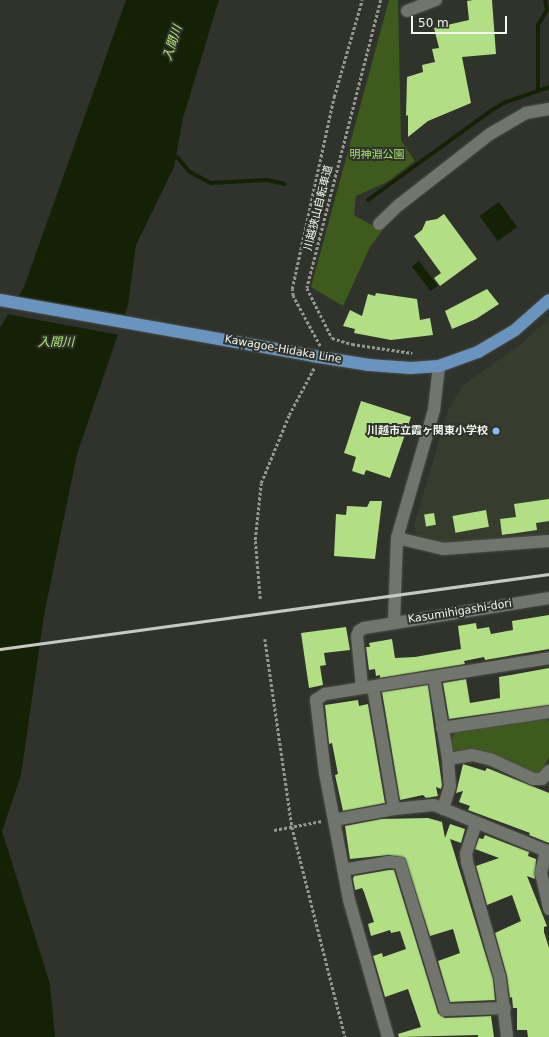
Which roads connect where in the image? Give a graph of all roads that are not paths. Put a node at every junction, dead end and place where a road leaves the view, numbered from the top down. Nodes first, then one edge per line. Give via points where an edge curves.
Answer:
1 (436, 0) edge
2 (407, 11) dead end
3 (549, 109) edge
4 (379, 224) dead end
5 (0, 300) edge
6 (549, 300) edge
7 (439, 366) junction
8 (397, 538) junction
9 (549, 541) edge
10 (549, 598) edge
11 (394, 623) junction
12 (549, 658) edge
13 (434, 677) junction
14 (368, 687) junction
15 (549, 712) edge
16 (442, 728) junction
17 (448, 759) junction
18 (549, 771) edge
19 (394, 809) junction
20 (443, 809) junction
21 (328, 820) junction
22 (476, 824) junction
23 (547, 852) edge
24 (343, 870) junction
25 (549, 909) edge
26 (505, 1008) junction
27 (388, 1037) edge
28 (507, 1037) edge

1 - 2 street
3 - 4 street via 526,114 490,134 399,205
5 - 7 main road, Kawagoe-Hidaka Line via 389,367
6 - 7 main road, Kawagoe-Hidaka Line via 503,338 467,357
7 - 8 street, Kasumihigashi-dori via 434,410
8 - 9 street via 443,549
8 - 11 street, Kasumihigashi-dori
10 - 11 street, Kasumihigashi-dori
11 - 14 street via 359,631 357,641
12 - 13 street
13 - 14 street
13 - 16 street
14 - 19 street
14 - 21 street via 325,694 316,700
15 - 16 street
16 - 17 street
17 - 18 street via 472,755 490,759 533,779 542,779
17 - 20 street via 450,786
19 - 20 street via 425,804
19 - 21 street
20 - 22 street
21 - 24 street
22 - 23 street
22 - 26 street via 466,853 467,862 500,978
23 - 25 street via 540,873
24 - 26 street via 389,862 400,863 445,1010
24 - 27 street via 365,961
26 - 28 street

